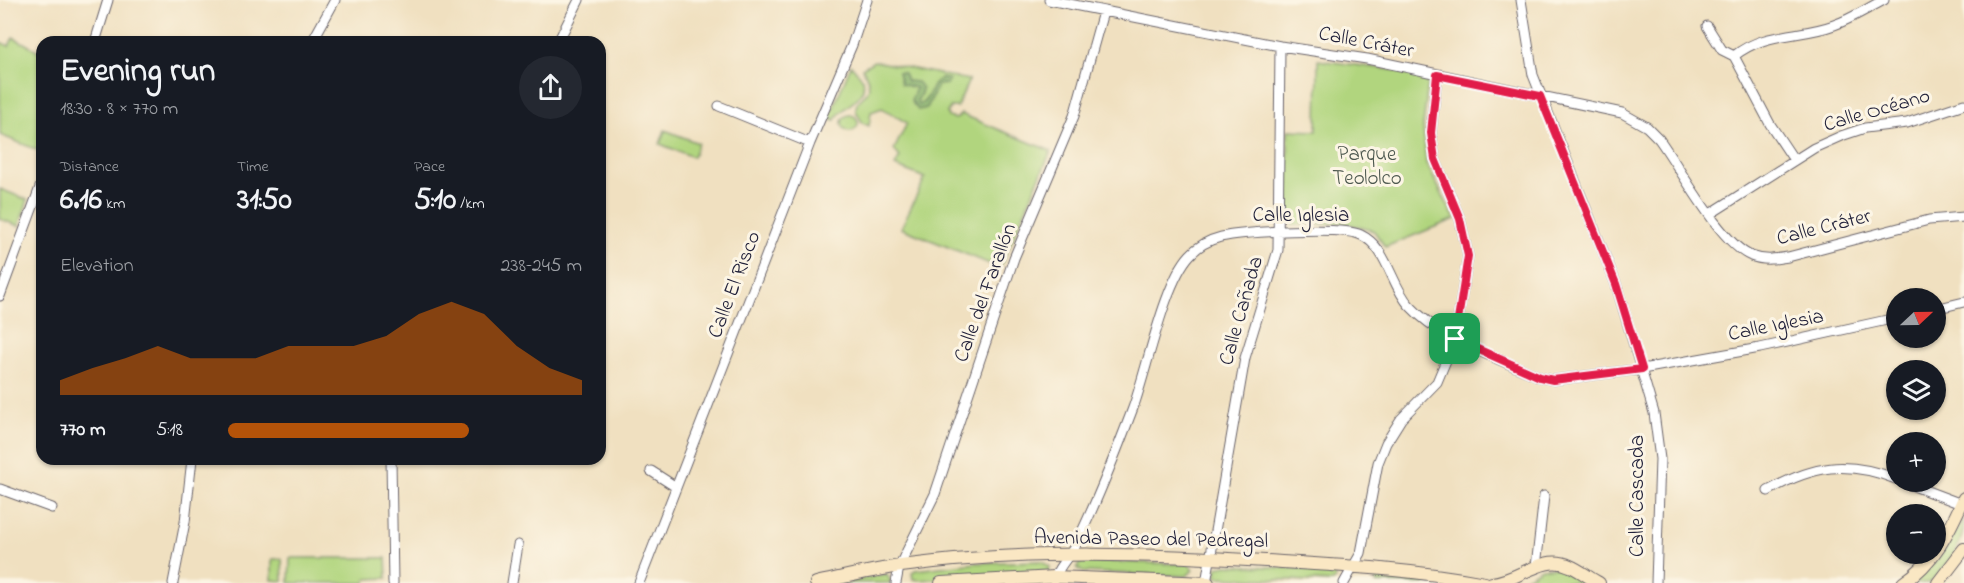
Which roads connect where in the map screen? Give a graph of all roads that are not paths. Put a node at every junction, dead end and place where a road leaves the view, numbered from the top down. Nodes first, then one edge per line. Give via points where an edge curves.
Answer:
1 (108, 0) edge
2 (335, 0) edge
3 (579, 0) edge
4 (867, 0) edge
5 (1048, 0) edge
6 (1521, 0) edge
7 (1884, 0) edge
8 (1103, 12) junction
9 (1707, 26) dead end
10 (97, 36) edge
11 (315, 36) edge
12 (561, 36) edge
13 (1280, 46) junction
14 (1734, 56) junction
15 (1437, 75) junction
16 (1540, 96) junction
17 (1964, 104) edge
18 (719, 106) dead end
19 (810, 143) junction
20 (1794, 160) junction
21 (36, 198) edge
22 (1710, 214) junction
23 (1964, 217) edge
24 (1279, 233) junction
25 (0, 296) edge
26 (1964, 302) edge
27 (1946, 306) edge
28 (1886, 321) edge
29 (1455, 339) junction
30 (1642, 369) junction
31 (191, 465) edge
32 (391, 465) edge
33 (651, 471) dead end
34 (1886, 476) edge
35 (676, 487) junction
36 (0, 489) edge
37 (1768, 491) dead end
38 (1932, 492) edge
39 (1544, 496) dead end
40 (1963, 502) edge
41 (52, 508) dead end
42 (518, 545) dead end
43 (1964, 549) edge
44 (1067, 556) junction
45 (1209, 557) junction
46 (1353, 566) junction
47 (899, 567) junction
48 (1536, 567) junction
49 (1054, 580) edge
50 (173, 583) edge
51 (393, 583) edge
52 (512, 583) edge
53 (639, 583) edge
54 (816, 583) edge
55 (896, 583) edge
56 (941, 583) edge
57 (1207, 583) edge
58 (1344, 583) edge
59 (1485, 583) edge
60 (1492, 583) edge
61 (1599, 583) edge
62 (1656, 583) edge
63 (1903, 583) edge
64 (1938, 583) edge

1 - 10 street
2 - 11 street
3 - 12 street
4 - 19 street, Calle El Risco
5 - 8 street, Calle Cráter
6 - 16 street, Calle Cascada via 1529,57
7 - 14 street via 1835,25 1757,40
8 - 13 street, Calle Cráter
8 - 47 street, Calle del Farallón via 1074,116 1014,258 935,494
9 - 14 street via 1722,50
13 - 15 street, Calle Cráter via 1367,59
13 - 24 street, Calle Cañada
14 - 20 street
15 - 16 street, Calle Cráter
15 - 29 street via 1431,133 1435,159 1460,219 1468,256
16 - 22 street, Calle Cráter via 1622,113 1647,127
16 - 30 street, Calle Cascada via 1616,284
17 - 20 street, Calle Océano via 1907,123 1865,128
18 - 19 street
19 - 35 street, Calle El Risco
20 - 22 street, Calle Océano
21 - 25 street
22 - 23 street, Calle Cráter via 1740,250 1770,260 1929,220
24 - 29 street, Calle Iglesia via 1347,231 1368,239 1381,254 1409,305
24 - 44 street, Calle Iglesia via 1220,237 1204,243 1189,256 1175,280 1133,407 1076,545
24 - 45 street, Calle Cañada via 1278,250 1245,358
26 - 27 street
28 - 30 street, Calle Iglesia via 1830,335
29 - 30 street, Calle Iglesia via 1553,380
29 - 46 street via 1437,382 1401,419 1386,443 1378,463 1361,553
30 - 62 street, Calle Cascada via 1659,451
31 - 50 street
32 - 51 street
33 - 35 street
34 - 37 street via 1860,468 1813,470
35 - 53 street, Calle El Risco
36 - 41 street
38 - 40 street
39 - 48 street
40 - 63 main road via 1939,549
42 - 52 street
43 - 64 main road
44 - 45 main road, Avenida Paseo del Pedregal
44 - 47 main road, Avenida Paseo del Pedregal via 980,558
44 - 49 street, Calle Iglesia
45 - 46 main road, Avenida Paseo del Pedregal
45 - 57 street, Calle Cañada
46 - 58 street
46 - 59 main road, Avenida Paseo del Pedregal
47 - 54 main road, Avenida Paseo del Pedregal
47 - 55 street, Calle del Farallón
48 - 60 main road via 1510,580
48 - 61 main road via 1551,562 1564,564
49 - 56 main road, Avenida Paseo del Pedregal
49 - 57 main road, Avenida Paseo del Pedregal

